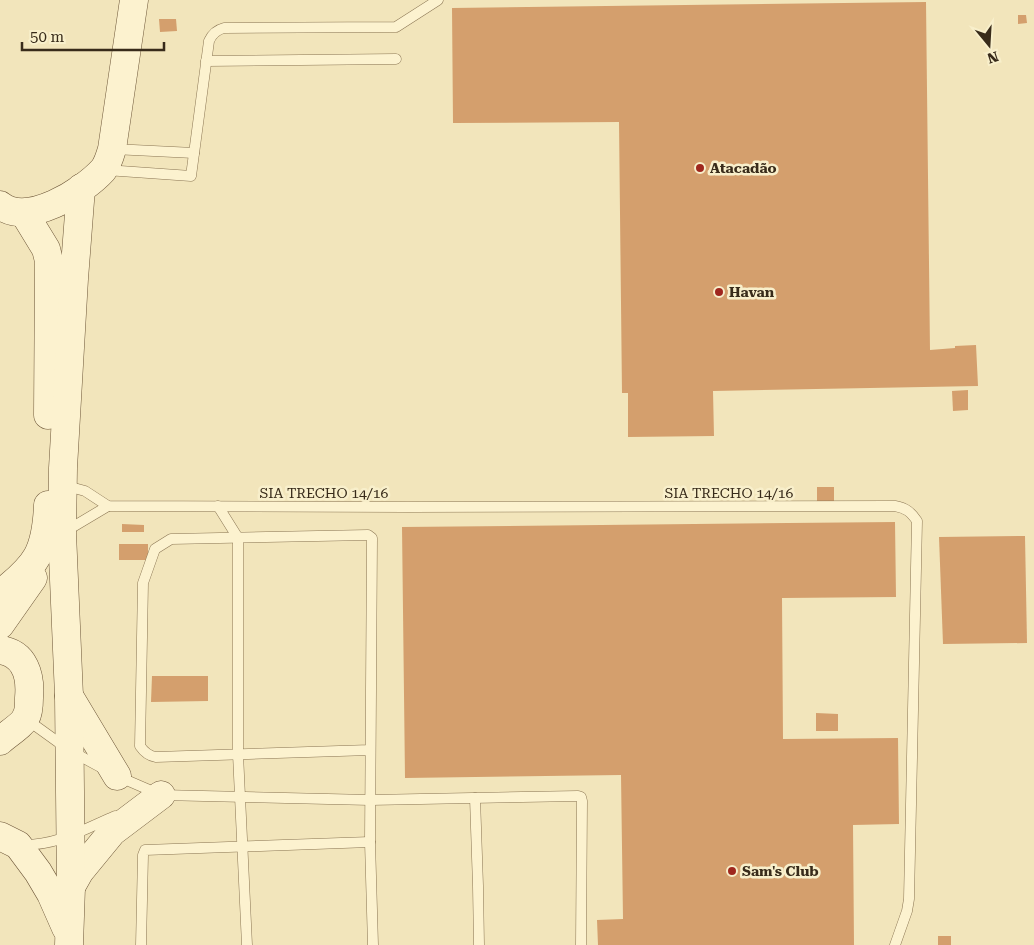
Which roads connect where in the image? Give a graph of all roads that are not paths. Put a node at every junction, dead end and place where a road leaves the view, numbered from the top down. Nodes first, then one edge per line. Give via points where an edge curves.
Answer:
1 (134, 0) edge
2 (438, 0) edge
3 (396, 59) dead end
4 (206, 61) junction
5 (194, 153) junction
6 (108, 159) junction
7 (81, 188) junction
8 (12, 209) edge
9 (63, 484) junction
10 (108, 506) junction
11 (218, 506) junction
12 (62, 533) junction
13 (238, 538) junction
14 (0, 594) edge
15 (0, 625) edge
16 (0, 650) edge
17 (69, 696) junction
18 (26, 719) junction
19 (0, 741) edge
20 (69, 750) junction
21 (370, 750) junction
22 (238, 754) junction
23 (117, 776) junction
24 (161, 796) junction
25 (240, 797) junction
26 (474, 798) junction
27 (370, 800) junction
28 (70, 836) junction
29 (9, 841) edge
30 (370, 842) junction
31 (242, 848) junction
32 (71, 887) junction
33 (69, 941) edge
34 (141, 945) edge
35 (247, 945) edge
36 (373, 945) edge
37 (478, 945) edge
38 (581, 945) edge
39 (896, 945) edge

1 - 6 main road
2 - 4 lane via 396,27 224,28 210,38
3 - 4 lane
4 - 5 lane
5 - 6 lane
5 - 6 lane via 191,176
6 - 7 main road
7 - 8 main road via 42,208
7 - 9 main road
8 - 14 main road via 44,244 49,260 47,524 42,549 33,563 21,578
9 - 10 lane via 85,491
9 - 12 main road
10 - 11 lane, SIA TRECHO 14/16
10 - 12 lane
11 - 13 lane
11 - 39 lane, SIA TRECHO 14/16 via 895,506 911,512 918,520 909,899
12 - 15 main road
12 - 17 main road
13 - 21 lane via 368,535 372,538
13 - 22 lane
13 - 22 lane via 171,539 155,549 143,583 140,746 156,757
16 - 18 main road via 18,656 27,670 30,692
17 - 20 main road
17 - 23 main road
18 - 19 main road
18 - 20 lane
20 - 23 lane
20 - 28 main road
21 - 22 lane
21 - 27 lane
22 - 25 lane
23 - 24 lane
24 - 25 lane
24 - 28 lane
24 - 32 main road via 112,832
25 - 27 lane
25 - 31 lane
26 - 27 lane
26 - 37 lane
26 - 38 lane via 581,797
27 - 30 lane
28 - 29 lane via 49,843
28 - 32 main road
29 - 33 main road via 51,894
30 - 31 lane
30 - 36 lane
31 - 34 lane via 145,850
31 - 35 lane
32 - 33 main road

